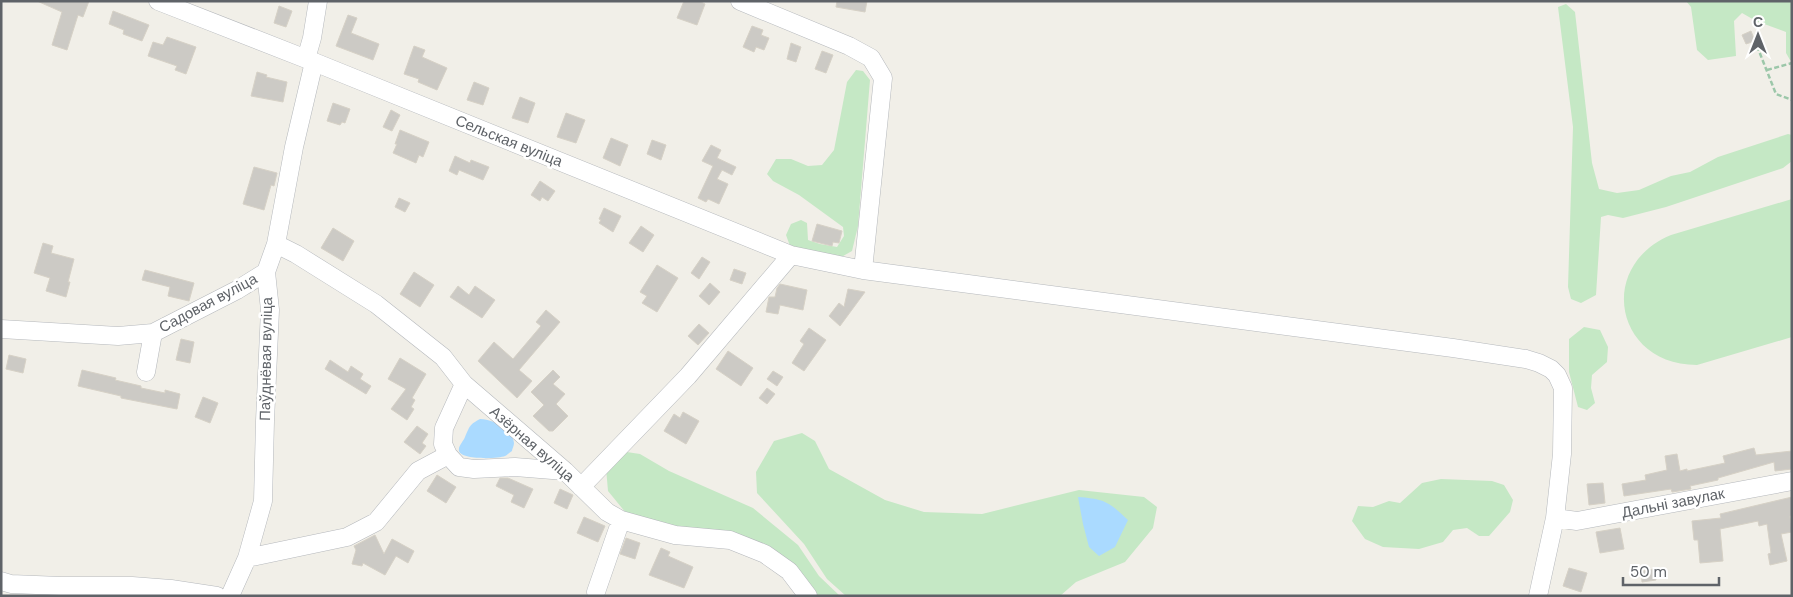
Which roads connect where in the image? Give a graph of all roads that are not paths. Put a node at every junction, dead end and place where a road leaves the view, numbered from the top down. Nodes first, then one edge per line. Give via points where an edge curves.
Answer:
1 (158, 1) edge
2 (318, 1) edge
3 (740, 1) edge
4 (310, 60) junction
5 (276, 244) junction
6 (791, 256) junction
7 (863, 270) junction
8 (266, 272) junction
9 (1, 329) edge
10 (153, 332) junction
11 (146, 372) dead end
12 (464, 384) junction
13 (448, 455) junction
14 (565, 471) junction
15 (1792, 481) edge
16 (581, 487) junction
17 (1555, 518) junction
18 (621, 520) junction
19 (247, 558) junction
20 (1, 581) edge
21 (596, 592) dead end
22 (217, 596) edge
23 (230, 596) edge
24 (808, 596) edge
25 (1538, 596) edge

1 - 4 street, Сельская вуліца
2 - 4 street, Паўднёвая вуліца
3 - 7 street via 849,46 871,58 883,78
4 - 5 street, Паўднёвая вуліца
4 - 6 street, Сельская вуліца
5 - 8 street, Паўднёвая вуліца
5 - 12 street, Азёрная вуліца via 376,304 442,357
6 - 7 street, Сельская вуліца
6 - 16 street via 688,376
7 - 17 street, Сельская вуліца via 1443,347 1539,363 1557,375 1563,388 1562,454
8 - 10 street, Садовая вуліца via 238,290
8 - 19 street, Паўднёвая вуліца via 270,310 263,501
9 - 10 street, Садовая вуліца via 118,336
10 - 11 street
12 - 13 street via 444,428 443,444
12 - 14 street, Азёрная вуліца
13 - 14 street via 459,467 474,470 515,467
13 - 19 street via 418,471 376,522 347,537
14 - 16 street, Азёрная вуліца
15 - 17 street, Дальні завулак via 1577,521
16 - 18 street, Азёрная вуліца via 607,512
17 - 25 street, Сельская вуліца
18 - 21 street
18 - 24 street, Азёрная вуліца via 675,535 730,540 765,554 789,572
19 - 23 street, Паўднёвая вуліца
20 - 22 street via 61,586 132,586

